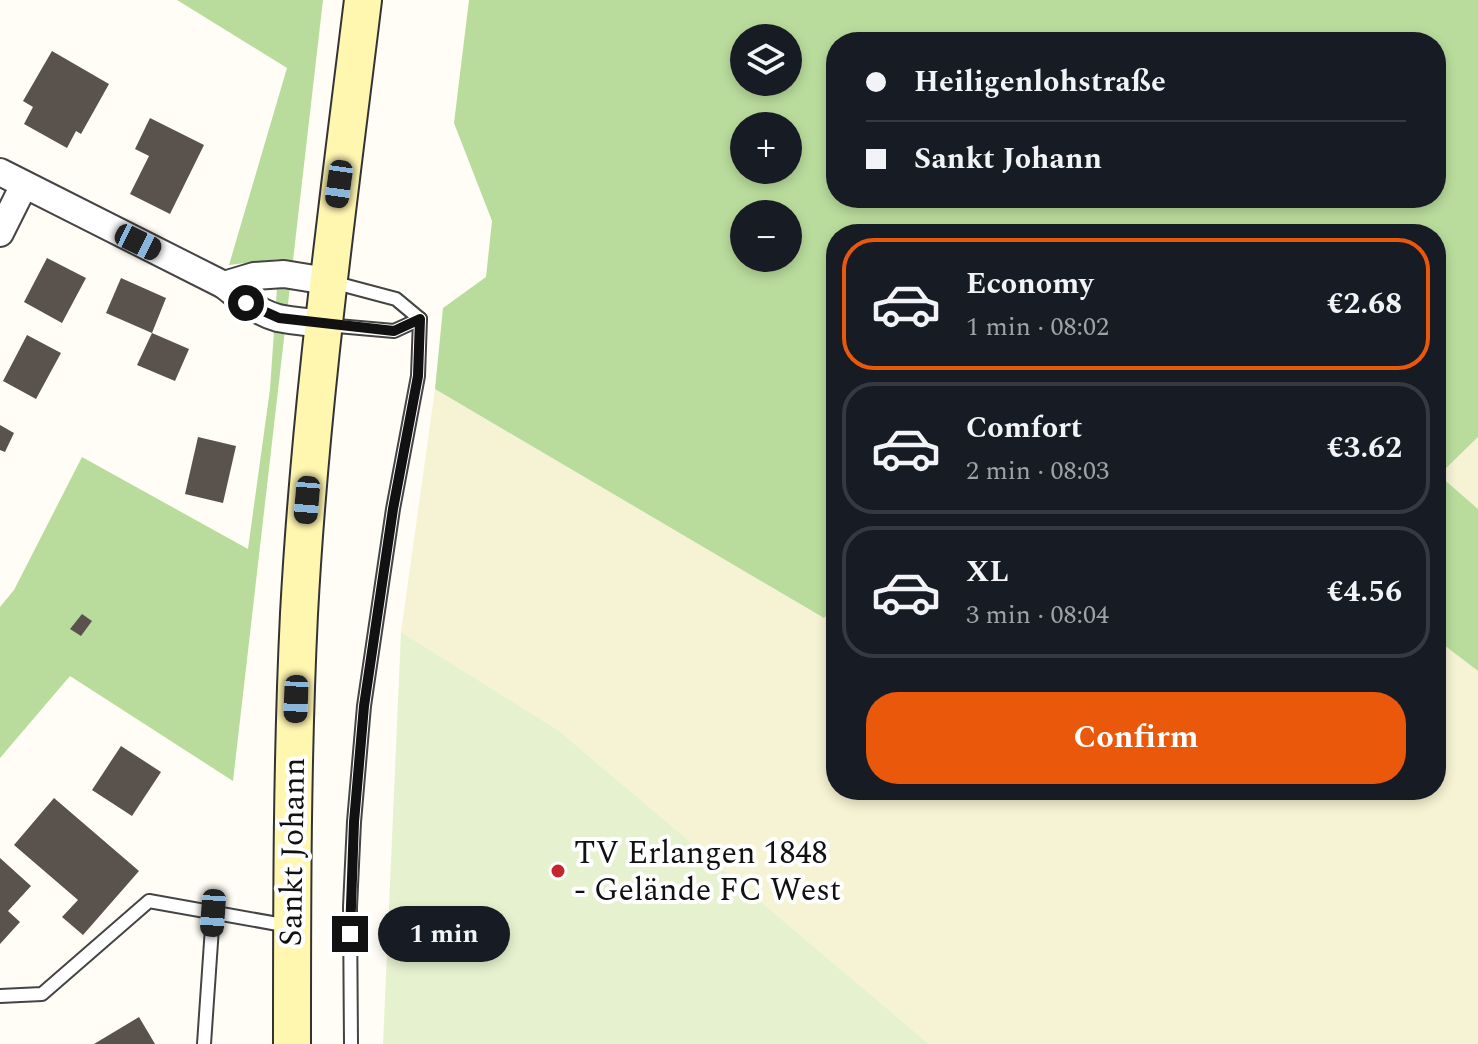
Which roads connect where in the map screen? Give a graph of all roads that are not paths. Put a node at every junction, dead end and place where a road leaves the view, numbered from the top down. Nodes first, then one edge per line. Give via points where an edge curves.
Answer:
1 (363, 0) edge
2 (0, 172) edge
3 (24, 185) junction
4 (0, 233) edge
5 (327, 281) junction
6 (224, 285) junction
7 (420, 319) junction
8 (323, 324) junction
9 (213, 913) junction
10 (292, 927) junction
11 (0, 996) edge
12 (204, 1044) edge
13 (292, 1044) edge
14 (351, 1044) edge

1 - 5 main road, Sankt Johann
2 - 3 street
3 - 4 street
3 - 6 street
5 - 6 street via 284,274
5 - 7 lane via 396,299
5 - 8 main road, Sankt Johann
6 - 8 street via 246,303 279,318
7 - 8 lane via 394,331
7 - 14 lane, Sankt Johann via 418,376 364,706 350,907
8 - 10 main road, Sankt Johann via 299,613
9 - 10 lane
9 - 11 lane via 149,901 42,994
9 - 12 lane
10 - 13 main road, Sankt Johann

